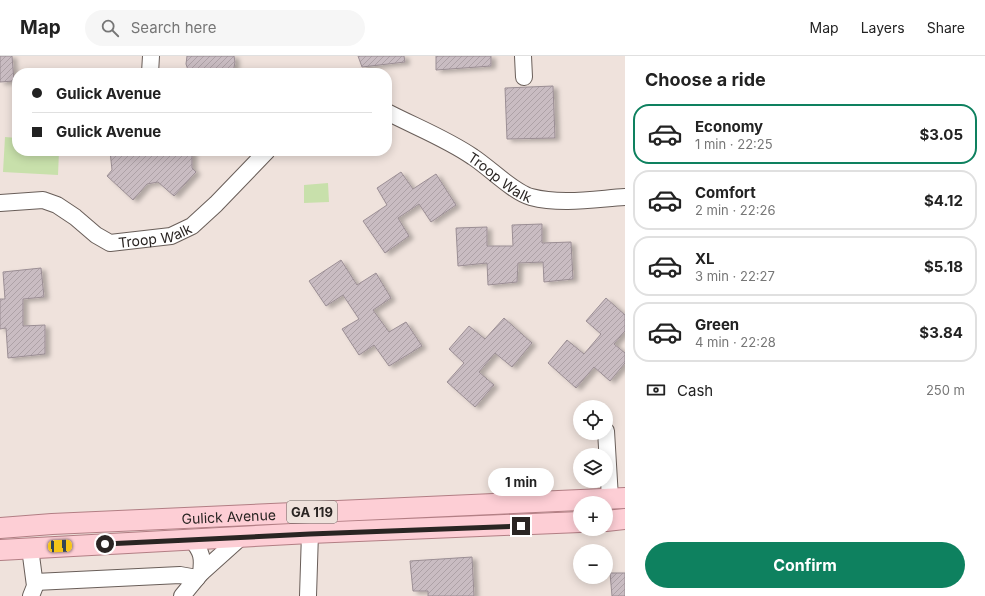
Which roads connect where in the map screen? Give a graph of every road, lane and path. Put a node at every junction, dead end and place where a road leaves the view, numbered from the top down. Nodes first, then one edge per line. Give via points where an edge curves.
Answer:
1 (151, 56) edge
2 (523, 56) edge
3 (150, 68) edge
4 (524, 78) dead end
5 (392, 115) edge
6 (262, 156) edge
7 (625, 197) edge
8 (0, 203) edge
9 (607, 440) edge
10 (617, 498) edge
11 (625, 519) edge
12 (613, 520) edge
13 (573, 522) edge
14 (0, 528) edge
15 (310, 534) junction
16 (240, 538) junction
17 (192, 540) junction
18 (30, 548) junction
19 (0, 550) edge
20 (199, 576) junction
21 (35, 591) edge
22 (307, 595) edge
23 (182, 596) edge

1 - 3 street
2 - 4 street
5 - 7 street, Troop Walk via 468,154 529,196 548,201
6 - 8 street, Troop Walk via 192,226 171,236 110,243 57,205 43,200
9 - 10 street
10 - 14 main road, Gulick Avenue / GA 119
11 - 12 main road
13 - 15 main road, Gulick Avenue / GA 119
15 - 16 main road, Gulick Avenue / GA 119
15 - 22 street
16 - 17 main road, Gulick Avenue / GA 119
16 - 20 street
17 - 18 main road, Gulick Avenue / GA 119
17 - 20 street via 203,559
18 - 19 main road, Gulick Avenue / GA 119
18 - 21 street
20 - 21 street via 180,575
20 - 23 street

